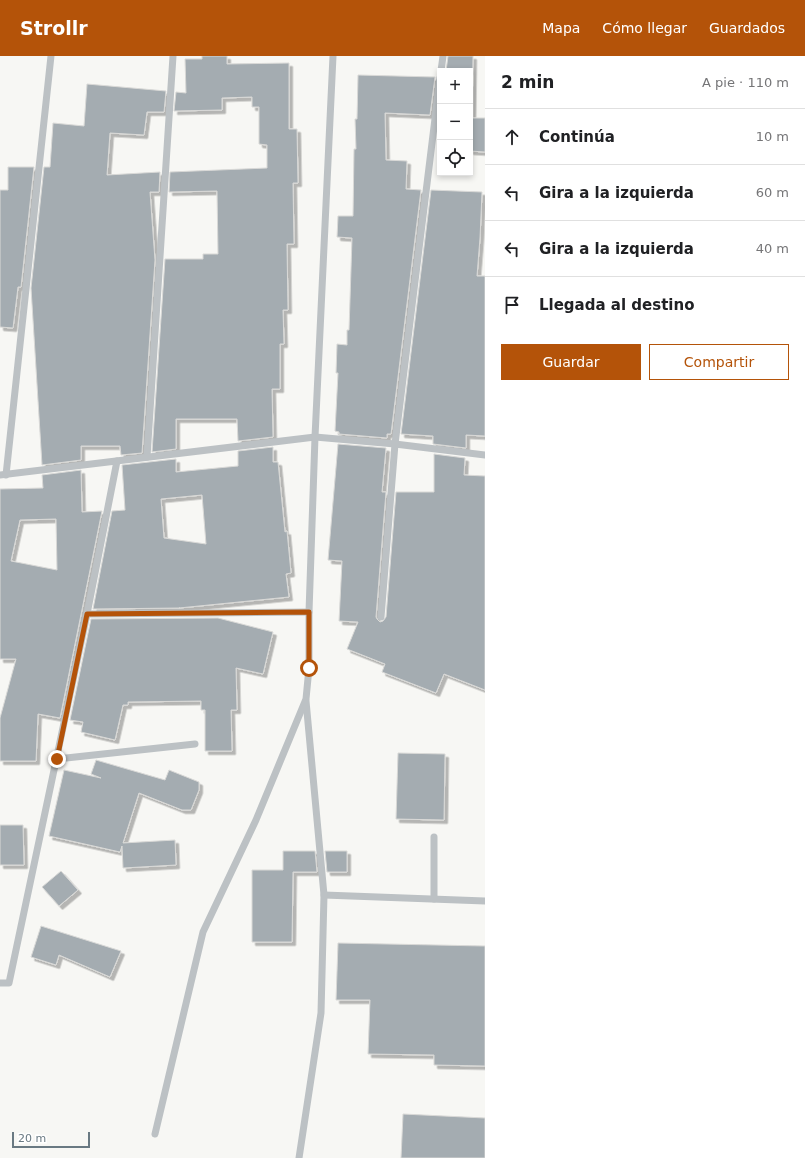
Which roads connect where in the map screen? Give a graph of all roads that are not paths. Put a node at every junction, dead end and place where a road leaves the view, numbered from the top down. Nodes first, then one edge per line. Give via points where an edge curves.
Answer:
1 (51, 56) edge
2 (173, 56) edge
3 (333, 56) edge
4 (443, 56) edge
5 (441, 68) edge
6 (437, 102) edge
7 (316, 437) junction
8 (395, 444) junction
9 (485, 455) edge
10 (147, 457) junction
11 (117, 461) junction
12 (3, 475) edge
13 (309, 612) junction
14 (87, 614) junction
15 (381, 617) dead end
16 (306, 699) junction
17 (195, 744) dead end
18 (57, 759) junction
19 (434, 837) dead end
20 (324, 895) junction
21 (434, 899) junction
22 (485, 901) edge
23 (0, 983) edge
24 (155, 1134) dead end
25 (299, 1158) edge

1 - 12 street
2 - 10 street
3 - 7 street
4 - 5 street
6 - 8 street
7 - 8 street
7 - 10 street
7 - 13 street
8 - 9 street
8 - 15 street
10 - 11 street
11 - 12 street
11 - 14 street
13 - 14 street
13 - 16 street
14 - 18 street
16 - 20 street
16 - 24 street via 256,820 203,932
17 - 18 street
18 - 23 street via 9,983
19 - 21 street
20 - 21 street
20 - 25 street via 321,1013
21 - 22 street

